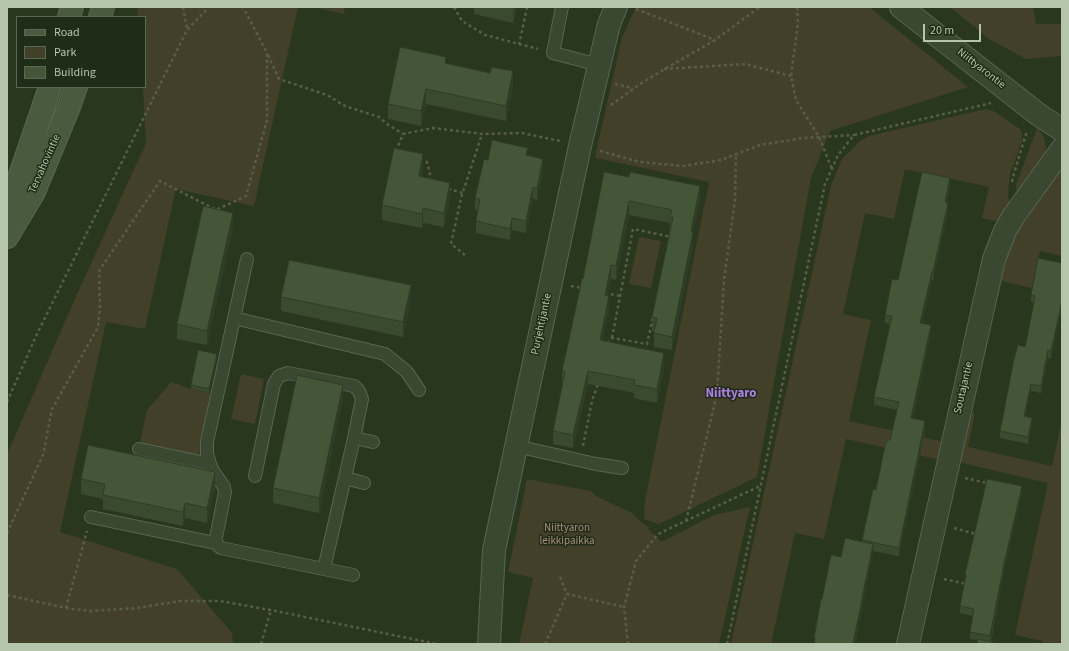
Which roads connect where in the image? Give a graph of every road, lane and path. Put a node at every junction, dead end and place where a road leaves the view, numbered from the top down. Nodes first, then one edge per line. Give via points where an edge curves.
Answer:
1 (183, 7) edge
2 (209, 7) edge
3 (243, 7) edge
4 (454, 7) edge
5 (527, 7) edge
6 (562, 7) edge
7 (616, 7) edge
8 (632, 7) edge
9 (760, 7) edge
10 (797, 7) edge
11 (902, 7) edge
12 (187, 30) junction
13 (715, 40) junction
14 (519, 45) junction
15 (267, 53) junction
16 (553, 53) junction
17 (599, 65) junction
18 (662, 70) junction
19 (791, 76) junction
20 (50, 88) edge
21 (76, 88) edge
22 (997, 107) dead end
23 (1039, 115) junction
24 (585, 124) junction
25 (1062, 130) edge
26 (403, 134) junction
27 (482, 134) junction
28 (854, 135) junction
29 (819, 137) junction
30 (580, 146) junction
31 (1062, 149) edge
32 (394, 154) edge
33 (736, 154) junction
34 (414, 159) edge
35 (832, 169) junction
36 (434, 186) edge
37 (441, 188) edge
38 (463, 193) junction
39 (1018, 209) junction
40 (7, 213) edge
41 (669, 236) junction
42 (7, 237) edge
43 (675, 237) edge
44 (668, 244) edge
45 (465, 255) dead end
46 (247, 259) dead end
47 (551, 281) junction
48 (589, 289) edge
49 (604, 293) edge
50 (620, 296) junction
51 (654, 313) edge
52 (234, 318) junction
53 (612, 338) junction
54 (606, 350) edge
55 (599, 379) edge
56 (419, 390) dead end
57 (7, 402) edge
58 (354, 438) junction
59 (373, 442) dead end
60 (516, 446) junction
61 (139, 449) dead end
62 (580, 459) junction
63 (210, 464) junction
64 (622, 468) dead end
65 (255, 476) dead end
66 (345, 478) junction
67 (964, 478) dead end
68 (364, 483) dead end
69 (994, 484) edge
70 (760, 486) junction
71 (91, 517) joint
72 (686, 521) junction
73 (947, 527) dead end
74 (7, 533) edge
75 (982, 535) edge
76 (215, 544) junction
77 (324, 569) junction
78 (353, 576) dead end
79 (560, 577) dead end
80 (943, 579) dead end
81 (970, 585) edge
82 (567, 594) junction
83 (7, 596) edge
84 (624, 607) junction
85 (66, 608) junction
86 (272, 610) junction
87 (261, 644) edge
88 (437, 644) edge
89 (489, 644) edge
90 (545, 644) edge
91 (628, 644) edge
92 (727, 644) edge
93 (908, 644) edge

1 - 12 path
2 - 12 path
3 - 15 path
4 - 14 path via 462,21 485,34
5 - 14 path
6 - 16 lane
7 - 17 street, Purjehtijantie via 608,24
8 - 13 path
9 - 13 path
10 - 19 path via 798,23
11 - 23 street, Niittyarontie
12 - 57 path via 37,334
13 - 18 path
14 - 16 path
15 - 26 path via 279,79 327,95 344,106 379,116
15 - 74 path via 267,120 246,196 216,210 160,181 99,271 98,327 52,409 43,455
16 - 17 lane
17 - 24 street, Purjehtijantie
18 - 19 path via 745,64
18 - 24 path
19 - 29 path via 796,100
20 - 40 main road, Tervahovintie
21 - 42 main road, Tervahovintie via 34,192
22 - 28 path via 990,103
23 - 25 street, Niittyarontie
23 - 39 path via 1028,129 1014,173 1011,194
24 - 30 street, Purjehtijantie
26 - 27 path via 433,128
26 - 32 path
27 - 30 path via 522,133
27 - 38 path
28 - 29 path
28 - 35 path via 838,155
29 - 33 path via 760,145
29 - 35 path
30 - 33 path via 640,162 683,166 722,160
30 - 47 street, Purjehtijantie
31 - 39 street, Soutajantie
33 - 72 path via 735,200 724,280 717,394
34 - 36 path via 426,162
35 - 70 path via 825,184
37 - 38 path
38 - 45 path via 451,244
39 - 93 street, Soutajantie via 1005,231 994,259
41 - 43 path
41 - 44 path
41 - 50 path via 633,229
46 - 52 lane
47 - 48 path
47 - 60 street, Purjehtijantie
49 - 50 path
50 - 53 path
51 - 53 path via 647,344
52 - 56 lane via 385,354 407,372
52 - 63 lane via 207,442
53 - 54 path via 607,343
55 - 62 path
58 - 59 lane
58 - 65 lane via 362,399 354,386 288,373 279,376 274,384
58 - 66 lane
60 - 62 lane
60 - 89 street, Purjehtijantie via 494,550
61 - 63 lane
62 - 64 lane
63 - 76 lane via 225,492
66 - 68 lane
66 - 77 lane
67 - 69 path
70 - 72 path
70 - 92 path
71 - 76 lane
71 - 85 path
72 - 84 path via 658,534 636,561
73 - 75 path
76 - 77 lane via 221,548
77 - 78 lane
79 - 82 path
80 - 81 path
82 - 84 path
82 - 90 path
83 - 85 path
84 - 91 path
85 - 86 path via 92,611 138,608 180,601 220,601
86 - 87 path
86 - 88 path

